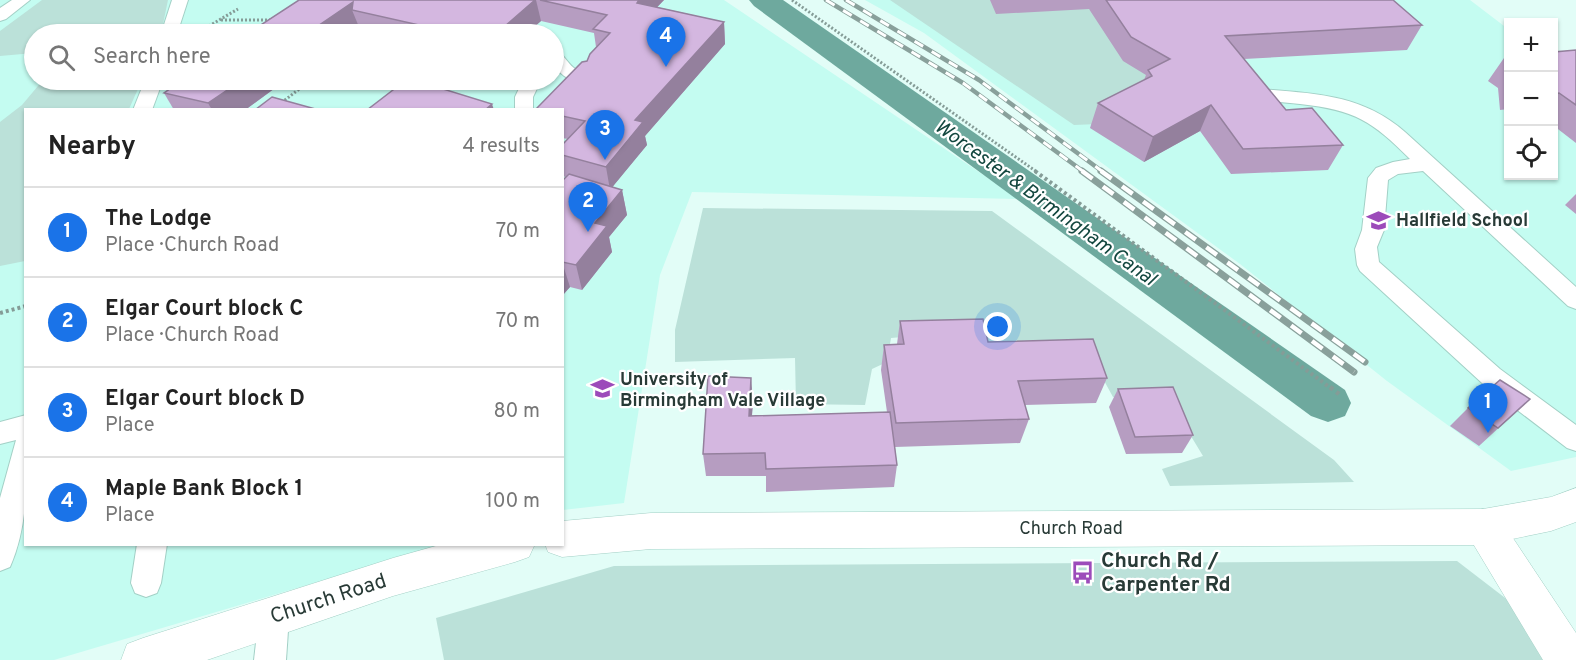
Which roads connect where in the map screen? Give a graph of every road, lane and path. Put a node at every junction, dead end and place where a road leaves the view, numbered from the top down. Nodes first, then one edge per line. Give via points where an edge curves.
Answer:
1 (22, 0) edge
2 (180, 0) edge
3 (792, 0) edge
4 (237, 9) dead end
5 (0, 16) edge
6 (221, 20) junction
7 (275, 20) edge
8 (172, 24) edge
9 (215, 24) edge
10 (150, 90) edge
11 (298, 90) edge
12 (527, 90) edge
13 (1260, 94) edge
14 (143, 108) edge
15 (275, 108) edge
16 (524, 108) edge
17 (1428, 165) junction
18 (1576, 300) edge
19 (24, 307) edge
20 (0, 313) edge
21 (1339, 394) dead end
22 (24, 427) edge
23 (0, 433) edge
24 (1576, 440) edge
25 (24, 455) edge
26 (1576, 504) edge
27 (1483, 527) junction
28 (564, 539) edge
29 (1, 545) edge
30 (152, 546) edge
31 (508, 546) edge
32 (146, 583) dead end
33 (274, 616) junction
34 (143, 660) edge
35 (270, 660) edge
36 (1568, 660) edge

1 - 5 lane
2 - 8 lane
3 - 21 path via 994,141
4 - 6 path
6 - 7 path
6 - 9 path
10 - 14 lane
11 - 15 path
12 - 16 lane
13 - 17 lane via 1310,99 1363,111
17 - 18 lane
17 - 24 lane via 1398,165 1384,171 1375,185 1373,232 1366,246 1368,265 1491,376
19 - 20 path
22 - 23 lane
25 - 29 lane
26 - 27 main road, Church Road via 1551,514
27 - 28 main road, Church Road via 662,531
27 - 36 main road
30 - 32 lane
31 - 33 main road, Church Road via 393,577
33 - 34 main road, Church Road
33 - 35 lane

